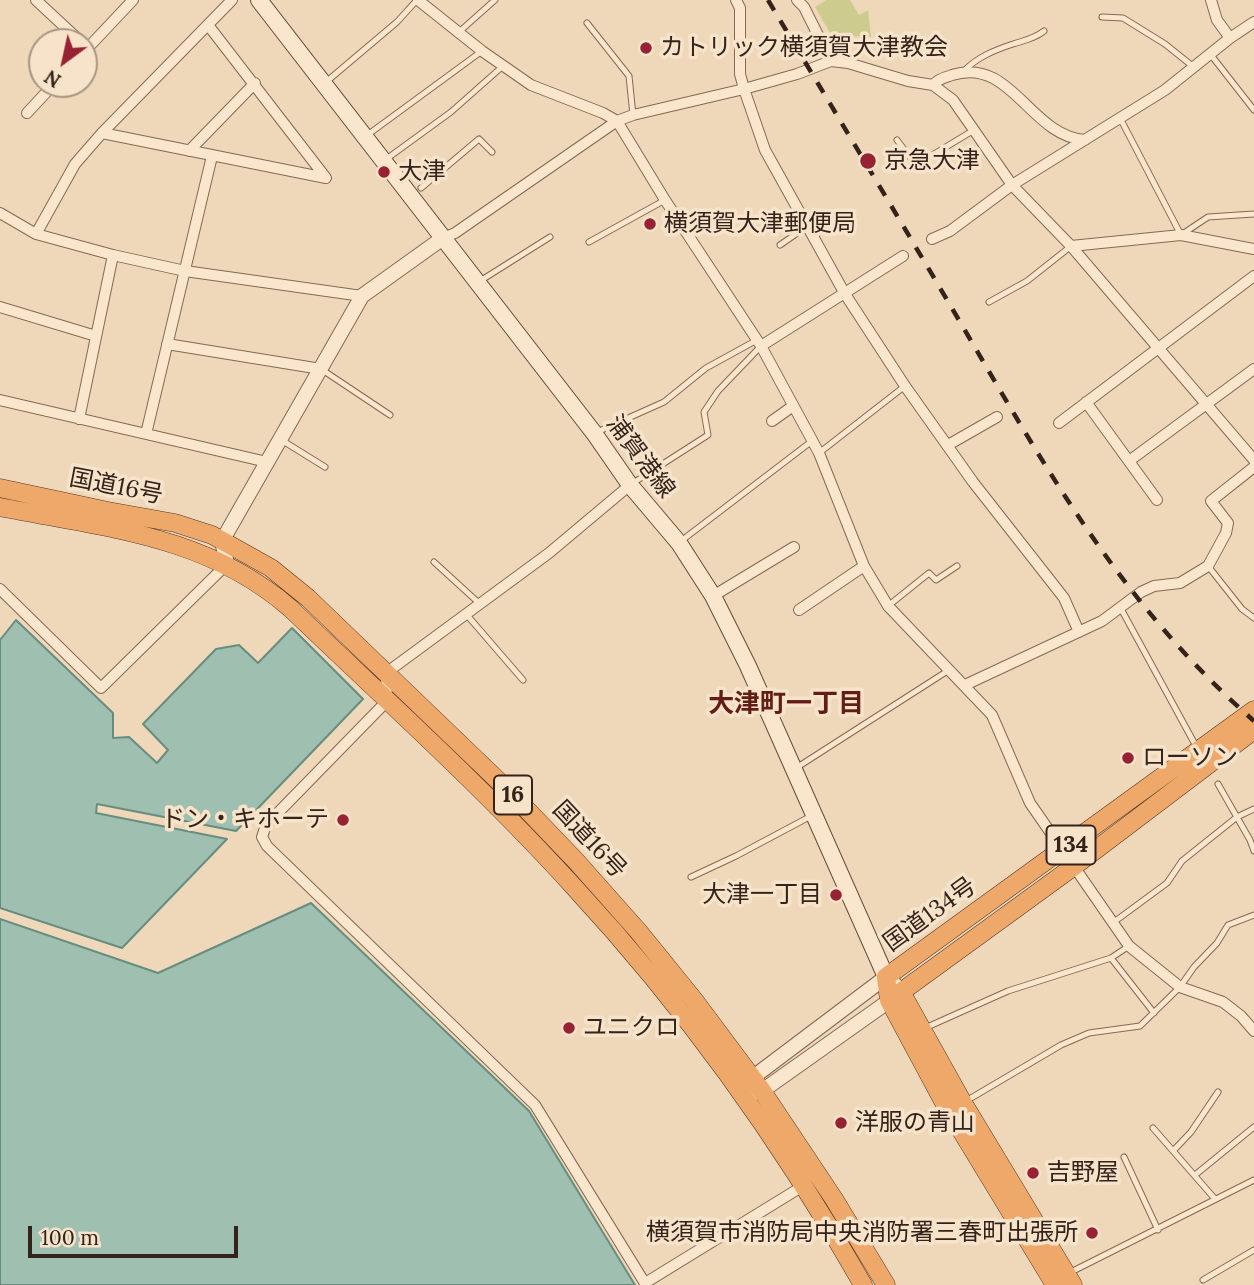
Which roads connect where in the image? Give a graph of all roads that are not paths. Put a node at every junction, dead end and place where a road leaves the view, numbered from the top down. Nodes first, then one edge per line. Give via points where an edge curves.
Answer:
1 (36, 0) edge
2 (133, 0) edge
3 (232, 0) edge
4 (259, 0) edge
5 (418, 0) edge
6 (495, 0) edge
7 (736, 0) edge
8 (797, 0) edge
9 (1211, 0) edge
10 (1102, 17) dead end
11 (1254, 22) edge
12 (587, 23) dead end
13 (208, 25) junction
14 (65, 28) edge
15 (1044, 31) dead end
16 (459, 32) junction
17 (98, 34) edge
18 (1230, 38) junction
19 (482, 51) junction
20 (1211, 54) junction
21 (831, 61) junction
22 (503, 66) junction
23 (1195, 68) junction
24 (964, 71) junction
25 (255, 83) junction
26 (324, 84) junction
27 (933, 85) junction
28 (744, 89) junction
29 (41, 98) edge
30 (1254, 110) edge
31 (27, 113) dead end
32 (633, 115) junction
33 (1120, 118) junction
34 (617, 121) junction
35 (974, 130) junction
36 (102, 133) junction
37 (365, 136) junction
38 (897, 140) dead end
39 (1086, 140) junction
40 (188, 151) junction
41 (492, 152) dead end
42 (212, 156) junction
43 (384, 161) junction
44 (1012, 186) junction
45 (421, 188) dead end
46 (665, 200) junction
47 (0, 214) edge
48 (1254, 214) edge
49 (806, 227) junction
50 (36, 234) junction
51 (1181, 235) junction
52 (551, 237) dead end
53 (443, 238) junction
54 (932, 239) dead end
55 (589, 242) dead end
56 (780, 245) dead end
57 (1071, 246) junction
58 (1254, 248) edge
59 (113, 256) junction
60 (903, 256) dead end
61 (185, 271) junction
62 (1254, 276) edge
63 (477, 283) junction
64 (845, 294) junction
65 (362, 296) junction
66 (989, 302) dead end
67 (0, 307) edge
68 (96, 336) junction
69 (759, 343) junction
70 (167, 344) junction
71 (1158, 348) junction
72 (321, 369) junction
73 (1254, 369) edge
74 (905, 386) junction
75 (0, 400) edge
76 (1086, 402) junction
77 (1207, 404) junction
78 (793, 406) junction
79 (390, 415) dead end
80 (997, 417) dead end
81 (79, 419) junction
82 (772, 421) dead end
83 (1059, 423) dead end
84 (594, 433) junction
85 (146, 434) junction
86 (280, 439) junction
87 (812, 441) junction
88 (948, 445) junction
89 (819, 453) junction
90 (1254, 460) edge
91 (1129, 461) junction
92 (267, 462) junction
93 (325, 467) dead end
94 (1254, 467) edge
95 (630, 485) junction
96 (0, 488) edge
97 (1157, 499) dead end
98 (0, 507) edge
99 (222, 541) junction
100 (679, 542) junction
101 (794, 547) dead end
102 (434, 562) dead end
103 (227, 564) junction
104 (864, 566) junction
105 (957, 566) dead end
106 (1208, 566) junction
107 (0, 589) edge
108 (713, 596) junction
109 (480, 604) junction
110 (888, 606) junction
111 (1121, 607) junction
112 (799, 610) dead end
113 (466, 614) junction
114 (1254, 618) edge
115 (1079, 632) junction
116 (949, 670) junction
117 (386, 673) junction
118 (523, 680) dead end
119 (965, 685) junction
120 (387, 701) junction
121 (1254, 710) edge
122 (1254, 730) edge
123 (1198, 751) junction
124 (793, 770) junction
125 (1218, 784) dead end
126 (1254, 809) edge
127 (813, 815) junction
128 (1237, 817) junction
129 (1063, 850) junction
130 (1254, 852) edge
131 (1073, 867) junction
132 (691, 877) dead end
133 (1254, 915) edge
134 (1113, 923) junction
135 (1129, 946) junction
136 (1111, 958) junction
137 (886, 977) junction
138 (1180, 987) junction
139 (895, 996) junction
140 (1154, 1013) junction
141 (922, 1030) junction
142 (1254, 1031) edge
143 (757, 1084) junction
144 (1218, 1092) dead end
145 (743, 1096) junction
146 (963, 1103) junction
147 (1254, 1127) edge
148 (1153, 1128) dead end
149 (1173, 1151) junction
150 (1124, 1157) dead end
151 (1195, 1175) junction
152 (1254, 1180) edge
153 (803, 1186) junction
154 (1215, 1199) junction
155 (1158, 1230) junction
156 (1254, 1250) edge
157 (1203, 1280) dead end
158 (1065, 1281) edge
159 (645, 1284) edge
160 (863, 1285) edge
161 (886, 1285) edge

1 - 14 street
2 - 17 street
3 - 13 street
4 - 26 main road, 浦賀港線
5 - 16 street
5 - 26 lane
6 - 16 lane
7 - 28 street
8 - 21 street
9 - 18 street via 1217,20
10 - 23 lane via 1123,18
11 - 18 street
12 - 32 lane via 629,76
13 - 25 street
13 - 36 street
15 - 24 lane via 974,61
16 - 19 street
18 - 20 street
19 - 22 street
19 - 37 lane
20 - 23 street
20 - 30 lane
21 - 27 street
21 - 28 street
22 - 34 street via 530,85
22 - 43 lane via 451,112
23 - 33 street
24 - 27 street
24 - 39 street via 992,77 1060,132
25 - 40 street
25 - 42 street via 326,178
26 - 37 main road, 浦賀港線
27 - 35 street via 953,100
28 - 32 street
28 - 49 street via 765,150
29 - 31 street
32 - 34 street
33 - 39 street
33 - 51 lane
34 - 46 street
34 - 53 street
35 - 38 lane via 916,165
35 - 44 street
36 - 40 street
36 - 50 street via 75,164
37 - 43 main road, 浦賀港線
39 - 44 street
40 - 42 street
41 - 45 lane via 479,139
42 - 61 street
43 - 53 main road, 浦賀港線
44 - 54 street via 974,216
44 - 57 street
46 - 55 lane
46 - 69 street
47 - 50 street
48 - 51 lane via 1208,217
49 - 56 lane
49 - 64 street
50 - 59 street
51 - 57 street
51 - 58 street
52 - 63 lane
53 - 63 main road, 浦賀港線
53 - 65 street
57 - 66 lane via 1027,281
57 - 71 street
59 - 61 street
59 - 68 street
60 - 64 street
61 - 65 street
61 - 70 street
62 - 71 street
63 - 84 main road, 浦賀港線
64 - 69 street
64 - 74 street
65 - 72 street
67 - 68 street
68 - 81 street
69 - 78 street
69 - 84 lane via 706,368 664,402
69 - 95 lane via 704,412 708,435
70 - 72 street
70 - 85 street
71 - 76 street
71 - 77 street
72 - 79 lane
72 - 86 street
73 - 77 street
74 - 88 street
74 - 89 lane
75 - 81 street
76 - 83 street
76 - 91 street
77 - 90 street
77 - 91 street
78 - 82 street
78 - 87 street
80 - 88 street
81 - 85 street
84 - 95 main road, 浦賀港線
85 - 92 street
86 - 92 street
86 - 93 lane
87 - 89 street
87 - 100 lane
88 - 115 street via 1064,598
89 - 104 street
91 - 97 street
92 - 99 street
94 - 106 street via 1211,501 1228,523
95 - 100 main road, 浦賀港線
95 - 109 street
96 - 99 highway, 国道16号 / 16 via 175,523
98 - 103 highway, 国道16号 / 16 via 159,539
99 - 103 street
99 - 117 highway, 国道16号 / 16 via 289,582
100 - 108 main road, 浦賀港線
101 - 108 street
102 - 109 lane
103 - 107 street via 101,688
103 - 120 highway, 国道16号 / 16 via 278,597
104 - 110 street
104 - 112 street
105 - 110 lane via 936,580 929,573
106 - 111 street via 1180,583 1154,586
106 - 114 lane
108 - 124 main road, 浦賀港線
109 - 113 street
110 - 116 street
111 - 115 street
111 - 123 lane
113 - 117 street
113 - 118 lane
115 - 119 street
116 - 119 street
116 - 124 lane
117 - 120 street
117 - 143 highway, 国道16号 / 16 via 510,792 606,894
119 - 129 street via 992,715 1030,803
120 - 145 highway, 国道16号 / 16 via 583,896
120 - 159 street via 267,825 263,841 535,1105
121 - 123 highway, 国道134号 / 134
122 - 131 highway, 国道134号 / 134
123 - 129 highway, 国道134号 / 134
124 - 127 main road, 浦賀港線
125 - 128 lane
126 - 128 lane
127 - 132 lane
127 - 137 main road, 浦賀港線
128 - 130 lane
128 - 134 lane via 1182,861 1167,883
129 - 131 street
129 - 137 highway, 国道134号 / 134
131 - 134 street
131 - 139 highway, 国道134号 / 134
133 - 138 lane via 1228,925
134 - 135 street
135 - 136 lane
135 - 138 street
136 - 140 lane
136 - 141 lane via 1008,991
137 - 139 highway, 国道134号
137 - 143 street
138 - 140 lane
138 - 142 street via 1223,1002
139 - 141 highway, 国道134号
139 - 143 street
139 - 158 highway, 国道134号 via 942,1100
140 - 146 lane via 1140,1026 1089,1033 1061,1045
141 - 146 highway, 国道134号
143 - 145 street
143 - 161 highway, 国道16号 / 16
144 - 149 lane
145 - 153 highway, 国道16号 / 16
146 - 158 highway, 国道134号
147 - 151 lane
148 - 149 lane
149 - 151 lane
150 - 155 lane
151 - 154 lane
152 - 154 lane
153 - 159 street
153 - 160 highway, 国道16号 / 16
154 - 155 lane
155 - 158 lane
156 - 157 lane

